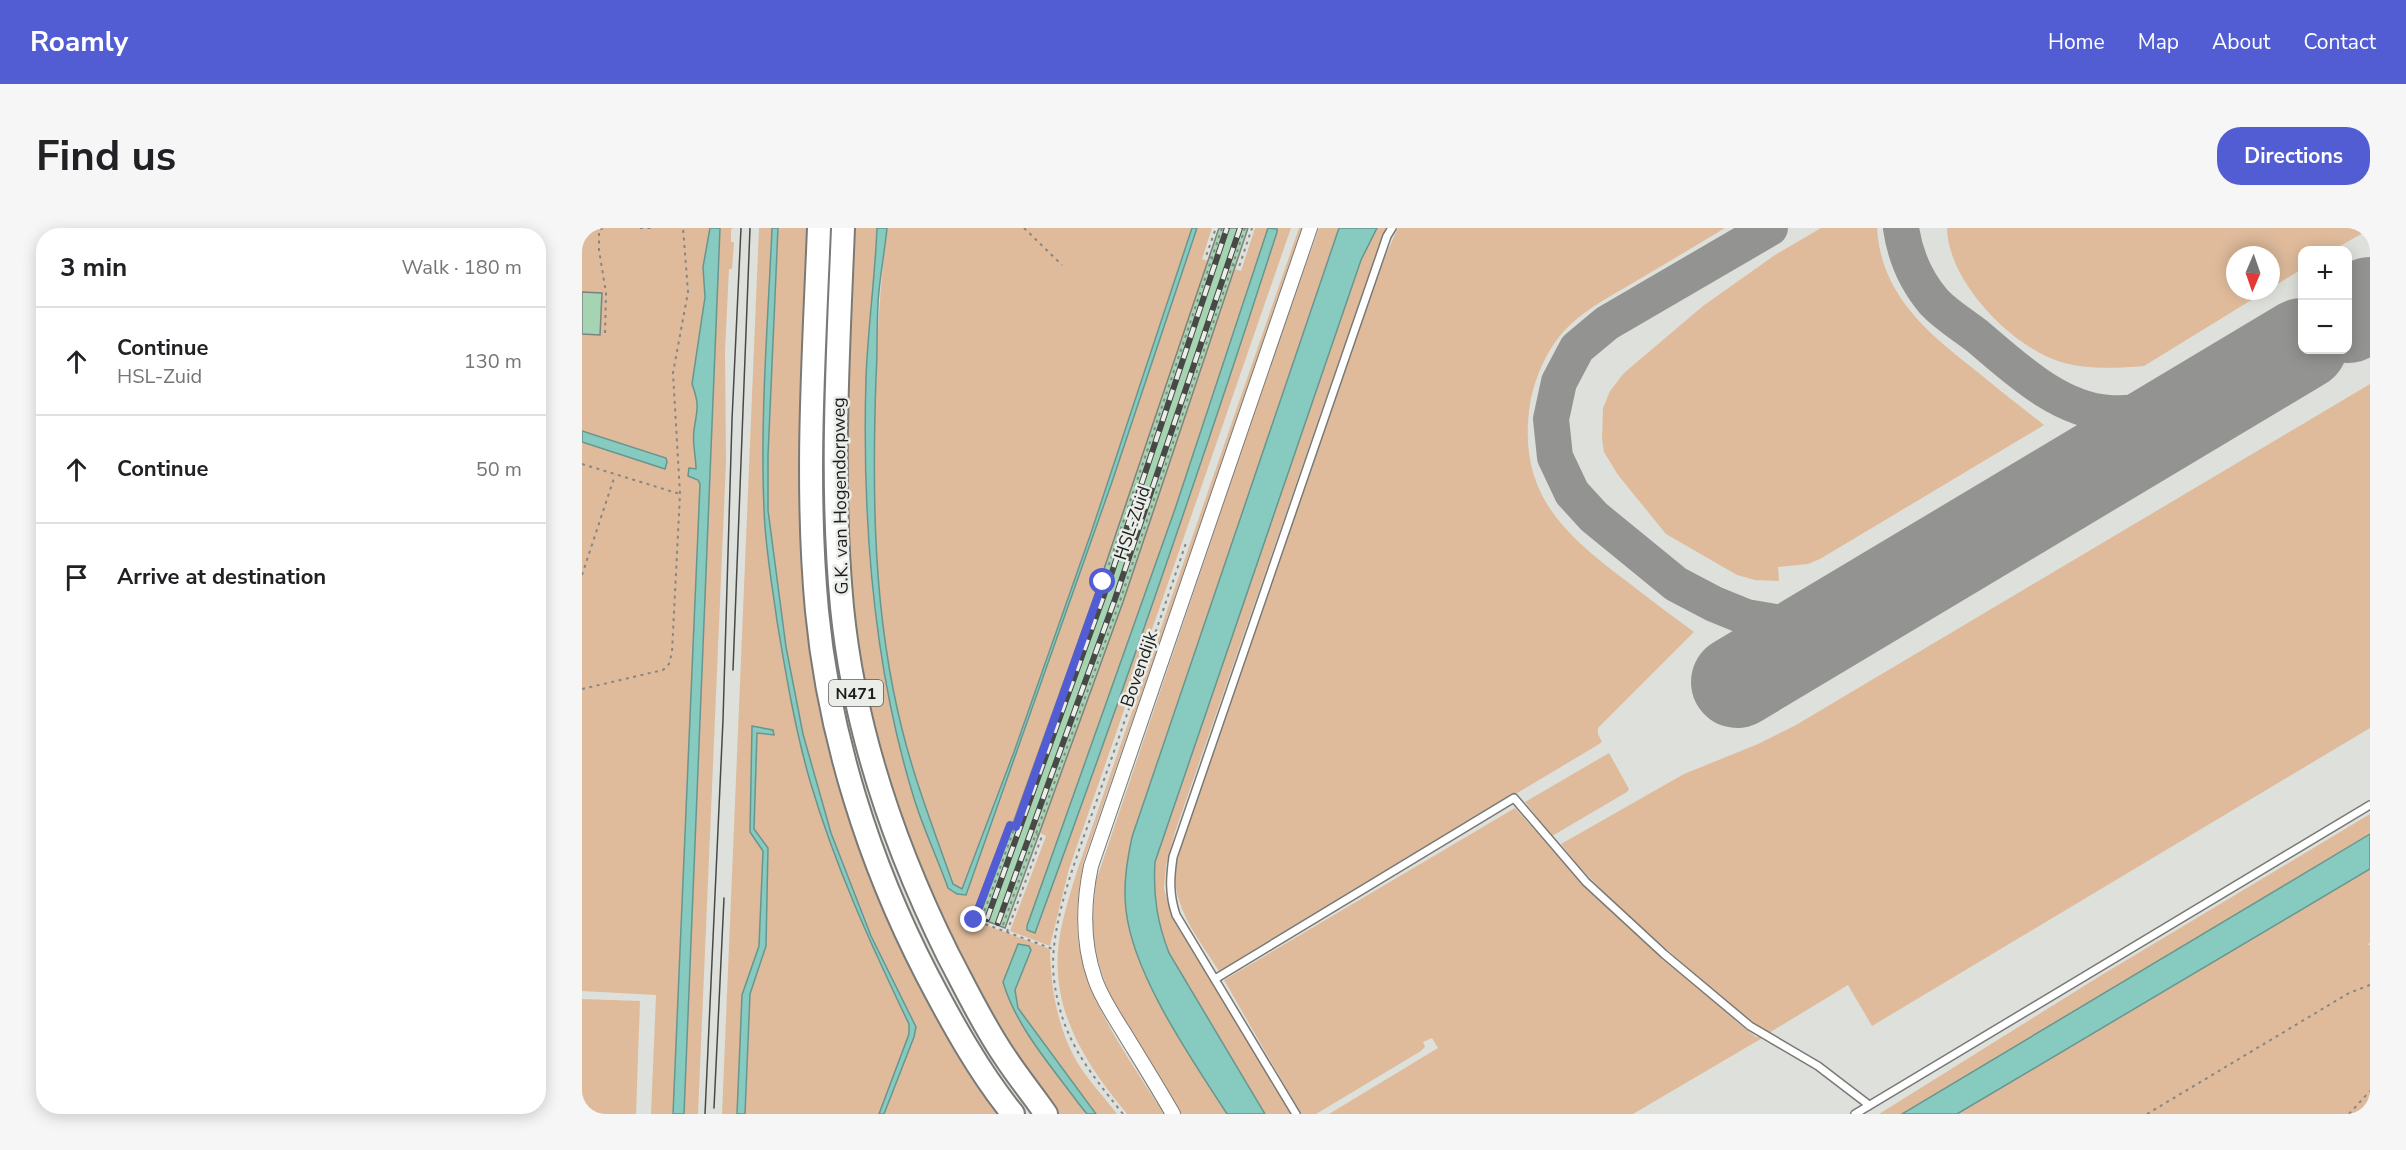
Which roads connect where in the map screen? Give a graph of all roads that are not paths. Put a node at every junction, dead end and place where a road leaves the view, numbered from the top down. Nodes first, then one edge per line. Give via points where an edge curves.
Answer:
1 (819, 228) edge
2 (843, 228) edge
3 (1310, 228) edge
4 (1392, 228) edge
5 (2370, 805) edge
6 (1215, 979) junction
7 (1869, 1105) junction
8 (1013, 1114) edge
9 (1047, 1114) edge
10 (1173, 1114) edge
11 (1296, 1114) edge
12 (1855, 1114) edge

1 - 8 main road, G.K. van Hogendorpweg / N471 via 811,535 818,622 838,733 883,879 914,949 958,1033
2 - 9 main road, G.K. van Hogendorpweg / N471 via 837,533 843,609 876,781 908,868 964,986 1004,1056
3 - 10 street, Bovendijk via 1086,886 1084,917 1095,980
4 - 6 lane via 1173,857 1169,878 1173,906
5 - 7 lane
6 - 7 lane via 1514,798 1586,882 1664,954 1750,1026 1818,1066
6 - 11 lane
7 - 12 lane

